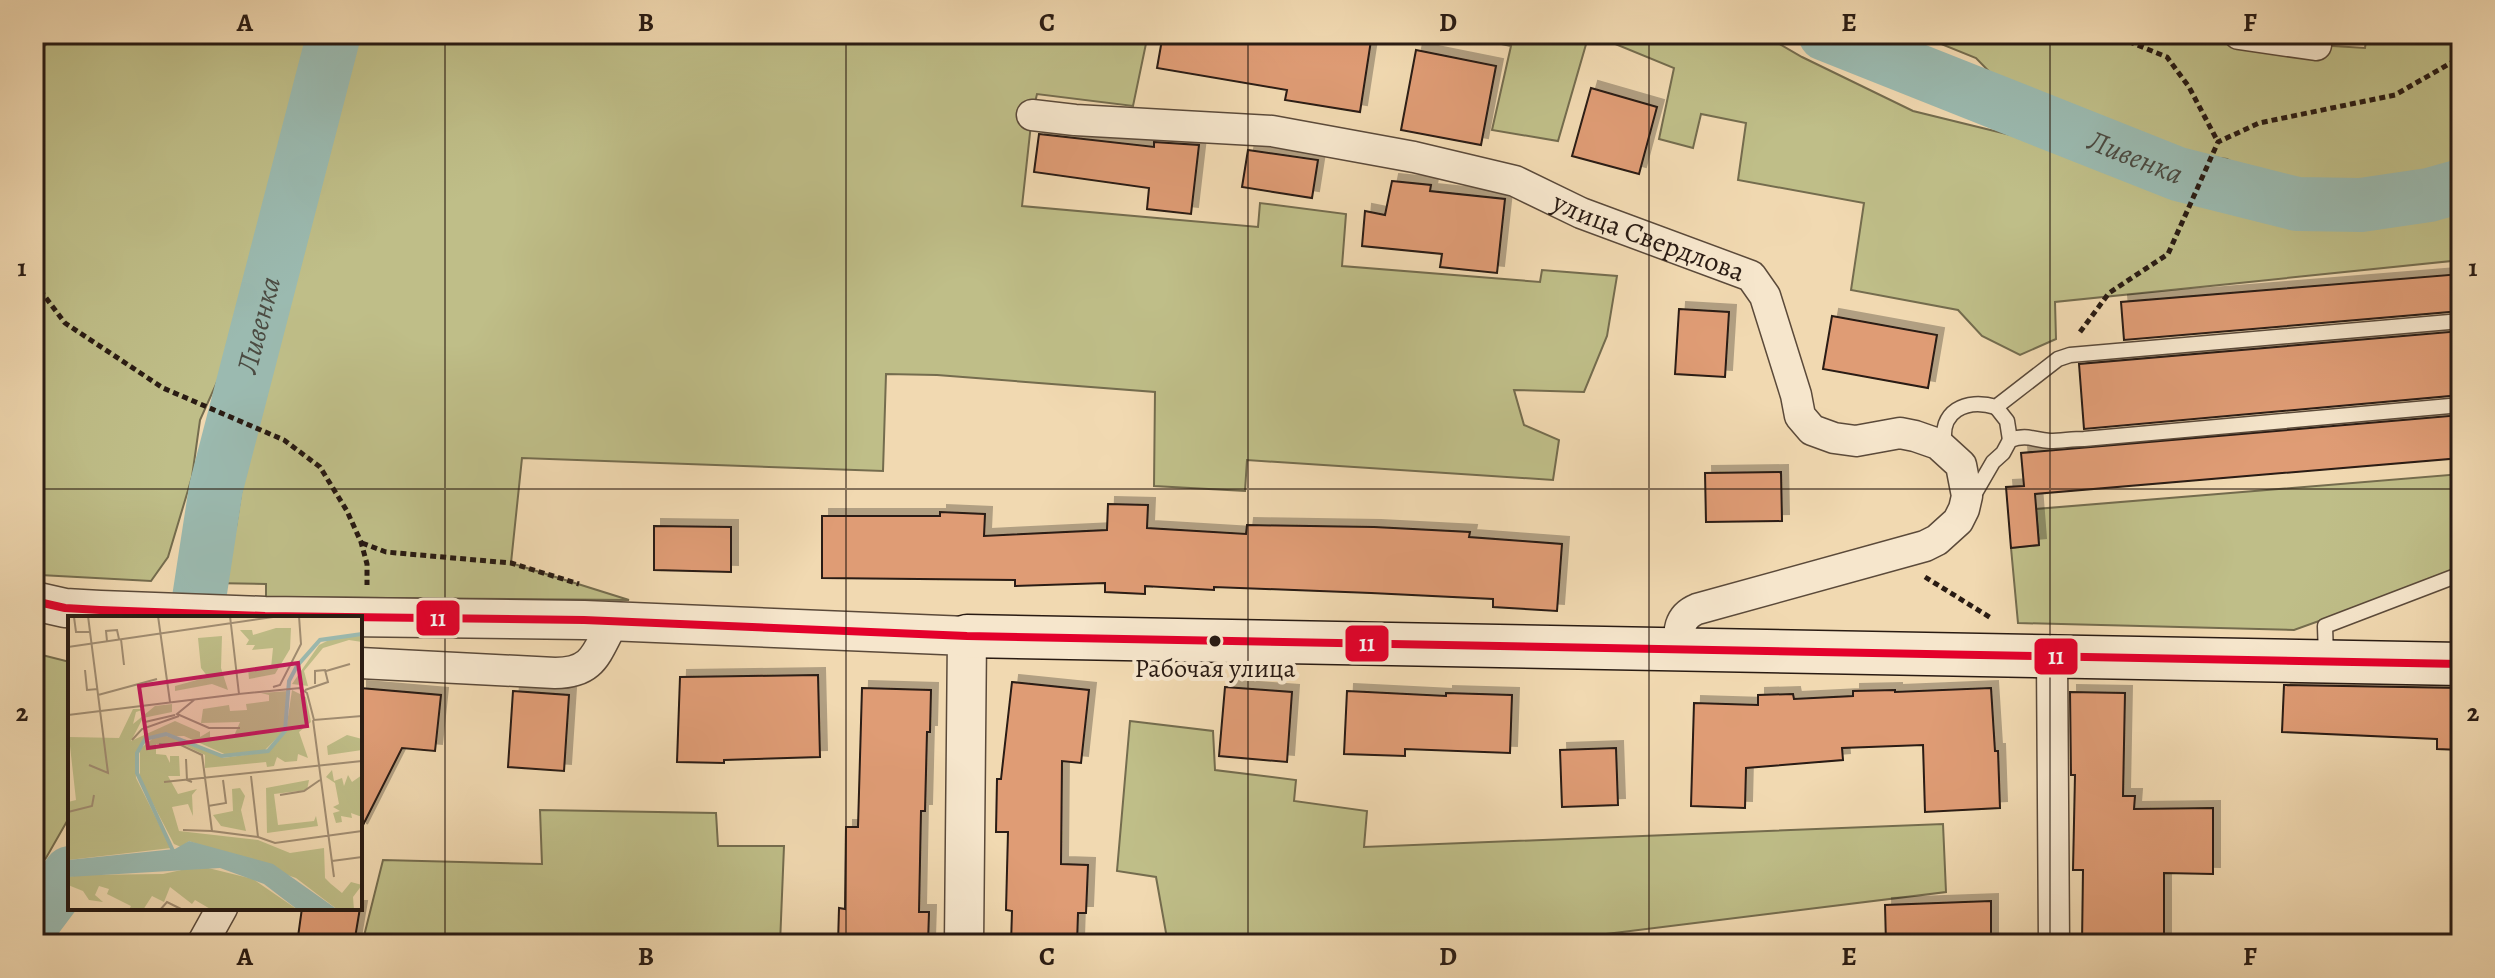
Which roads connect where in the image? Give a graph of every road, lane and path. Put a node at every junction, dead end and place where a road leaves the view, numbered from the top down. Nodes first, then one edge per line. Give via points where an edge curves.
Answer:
1 (2110, 34) edge
2 (2239, 34) edge
3 (2316, 45) dead end
4 (2461, 57) edge
5 (1032, 115) dead end
6 (2218, 142) junction
7 (34, 282) edge
8 (2461, 321) edge
9 (2070, 355) junction
10 (2461, 405) edge
11 (1996, 407) junction
12 (2010, 440) junction
13 (1954, 458) junction
14 (1993, 462) junction
15 (1958, 521) junction
16 (361, 542) junction
17 (1887, 556) junction
18 (2461, 574) edge
19 (585, 586) dead end
20 (367, 598) dead end
21 (34, 601) edge
22 (265, 616) edge
23 (362, 617) edge
24 (1993, 619) dead end
25 (614, 621) junction
26 (967, 636) junction
27 (1684, 649) junction
28 (2052, 657) junction
29 (2326, 661) junction
30 (362, 663) edge
31 (2461, 664) edge
32 (221, 910) edge
33 (202, 944) edge
34 (964, 944) edge
35 (2054, 944) edge

1 - 6 path via 2167,57
2 - 3 street
4 - 6 path via 2395,95 2259,123
5 - 13 street, улица Свердлова via 1272,131 1515,181 1581,213 1751,276 1765,296 1800,416 1812,430 1856,441 1900,433 1930,441
6 - 9 path via 2168,254 2109,293 2083,324
7 - 16 path via 65,323 163,388 284,440 320,467
8 - 9 lane
9 - 11 lane
10 - 12 lane via 2084,439
11 - 12 lane via 2007,421
11 - 13 lane via 1973,403 1957,409 1944,431
12 - 14 lane
13 - 14 lane via 1977,467
13 - 15 street via 1967,496
14 - 15 lane
15 - 17 street via 1925,546
16 - 19 path via 386,552 511,563
16 - 20 path
17 - 24 path
17 - 27 street via 1697,609 1681,626
18 - 29 lane via 2325,626
21 - 22 street via 65,608
23 - 25 street
25 - 26 street
25 - 30 street via 580,671
26 - 27 main road
26 - 34 street
27 - 28 main road
28 - 29 main road
28 - 35 street
29 - 31 main road
32 - 33 street

